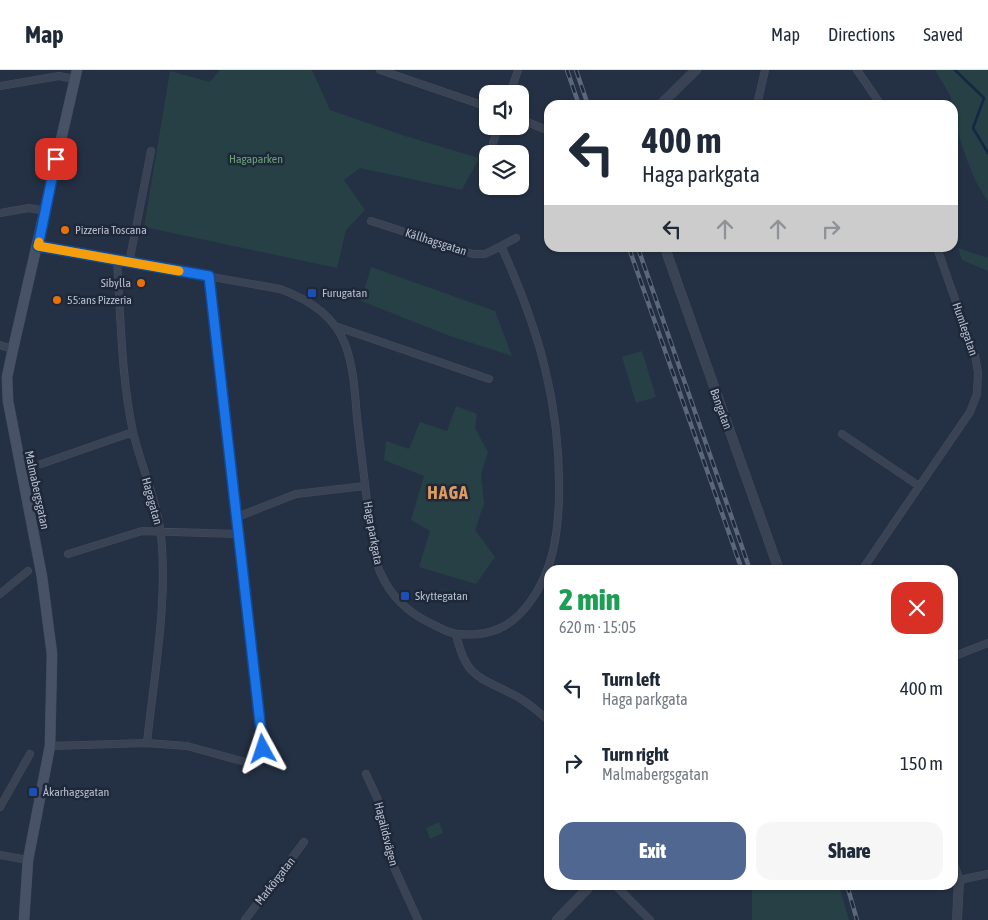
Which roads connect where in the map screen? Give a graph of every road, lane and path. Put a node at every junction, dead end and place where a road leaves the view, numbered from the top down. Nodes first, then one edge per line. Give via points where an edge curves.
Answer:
1 (380, 70) edge
2 (518, 70) edge
3 (696, 70) edge
4 (765, 70) edge
5 (858, 70) edge
6 (76, 75) edge
7 (513, 85) edge
8 (0, 86) edge
9 (665, 100) edge
10 (758, 100) edge
11 (878, 100) edge
12 (479, 103) edge
13 (529, 123) edge
14 (544, 129) edge
15 (495, 135) edge
16 (493, 143) dead end
17 (151, 151) dead end
18 (46, 211) junction
19 (0, 213) edge
20 (371, 221) dead end
21 (516, 238) dead end
22 (38, 246) junction
23 (501, 246) junction
24 (666, 252) edge
25 (938, 252) edge
26 (117, 261) junction
27 (129, 263) junction
28 (209, 276) junction
29 (335, 326) junction
30 (0, 345) edge
31 (13, 349) junction
32 (4, 379) edge
33 (489, 379) dead end
34 (4, 402) edge
35 (133, 432) junction
36 (842, 434) dead end
37 (41, 464) dead end
38 (365, 486) junction
39 (919, 486) junction
40 (237, 517) junction
41 (161, 532) junction
42 (238, 534) junction
43 (68, 554) dead end
44 (550, 565) edge
45 (777, 565) edge
46 (865, 565) edge
47 (28, 571) dead end
48 (544, 578) edge
49 (0, 594) edge
50 (456, 634) junction
51 (988, 643) edge
52 (958, 656) edge
53 (544, 717) edge
54 (147, 743) junction
55 (50, 746) junction
56 (30, 754) dead end
57 (366, 774) dead end
58 (0, 807) edge
59 (304, 842) dead end
60 (0, 855) edge
61 (28, 860) junction
62 (988, 874) edge
63 (959, 880) joint
64 (586, 890) edge
65 (621, 890) edge
66 (24, 920) edge
67 (244, 920) edge
68 (418, 920) edge
69 (557, 920) edge
70 (650, 920) edge
71 (957, 920) edge

1 - 12 street
2 - 7 street
3 - 9 street
4 - 10 street
5 - 11 street
6 - 8 street
6 - 18 main road, Malmabergsgatan
13 - 14 street
15 - 16 street
17 - 27 street
18 - 19 street via 29,208
18 - 22 main road, Malmabergsgatan
20 - 23 street, Källhagsgatan via 473,254 485,254
21 - 23 street
22 - 26 street, Haga parkgata
22 - 31 main road, Malmabergsgatan
23 - 44 street, Haga parkgata via 538,336 554,402 560,461 558,522
24 - 45 street, Bangatan
25 - 39 street, Humlegatan via 975,356 977,394 970,412
26 - 27 street, Haga parkgata
26 - 35 street, Hagagatan via 126,393
27 - 28 street, Haga parkgata
28 - 29 street, Haga parkgata via 280,289 300,296
28 - 40 street
29 - 33 street
29 - 38 street, Haga parkgata via 344,341 352,367
30 - 31 street
31 - 32 main road, Malmabergsgatan
32 - 34 main road, Malmabergsgatan
34 - 55 main road, Malmabergsgatan via 42,577 50,633
35 - 37 street
35 - 41 street, Hagagatan
36 - 39 street
38 - 40 street via 296,494
38 - 50 street, Haga parkgata via 376,560 385,581 416,616
39 - 46 street, Humlegatan
40 - 42 street
41 - 42 street
41 - 43 street via 142,531
41 - 54 street, Hagagatan via 162,589
42 - 54 street via 263,753 249,763 187,746
47 - 49 street
48 - 50 street, Haga parkgata via 520,615 496,632
50 - 53 street via 464,662 477,677 516,696
51 - 52 street
54 - 55 street
55 - 61 main road, Malmabergsgatan
56 - 58 street
57 - 68 street, Hagalidsvägen via 378,800 392,865
59 - 67 street, Markörgatan
60 - 61 street
61 - 66 main road, Malmabergsgatan
62 - 63 street
63 - 71 street
64 - 69 street
65 - 70 street

